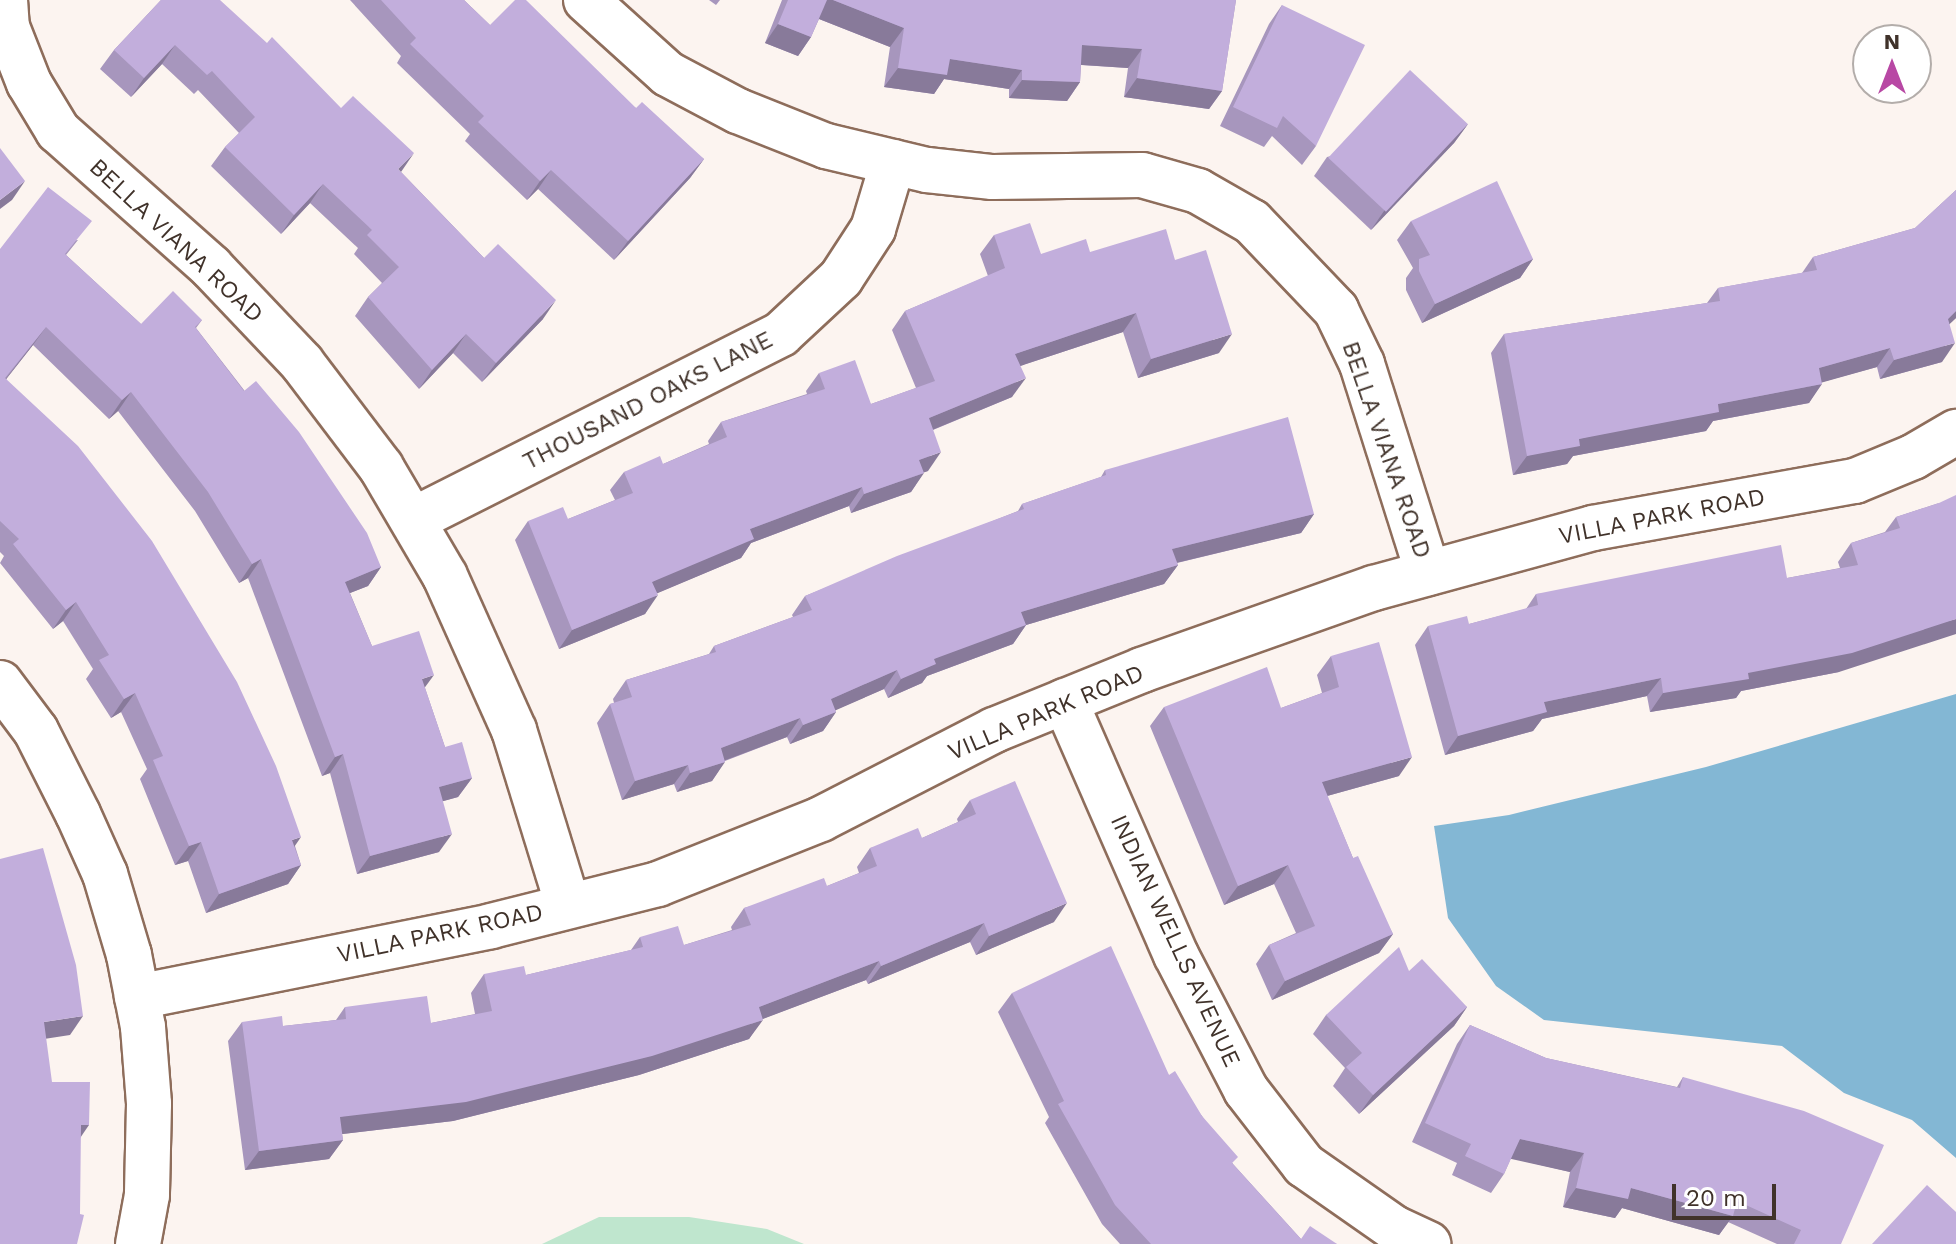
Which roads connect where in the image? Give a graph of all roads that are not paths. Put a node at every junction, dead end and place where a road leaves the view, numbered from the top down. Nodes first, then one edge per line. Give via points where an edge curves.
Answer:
1 (5, 0) edge
2 (586, 0) edge
3 (893, 162) junction
4 (1956, 432) edge
5 (413, 520) junction
6 (1428, 573) junction
7 (0, 683) edge
8 (1065, 701) junction
9 (568, 906) junction
10 (137, 997) junction
11 (138, 1244) edge
12 (1429, 1244) edge

1 - 5 street, BELLA VIANA ROAD via 7,27 29,83 58,131 211,267 302,363 381,467
2 - 3 street, BELLA VIANA ROAD via 668,74 738,111 826,146
3 - 5 street, THOUSAND OAKS LANE via 873,229 841,278 781,334
3 - 6 street, BELLA VIANA ROAD via 993,177 1142,175 1198,191 1252,222 1336,310 1362,364
4 - 6 street, VILLA PARK ROAD via 1855,481 1593,528
5 - 9 street, BELLA VIANA ROAD via 445,576 514,730
6 - 8 street, VILLA PARK ROAD via 1345,598
7 - 10 street via 36,731 105,874
8 - 9 street, VILLA PARK ROAD via 994,730 821,819 658,884
8 - 12 street, INDIAN WELLS AVENUE via 1176,955 1246,1090 1304,1165 1394,1228
9 - 10 street, VILLA PARK ROAD
10 - 11 street via 149,1104 147,1195

